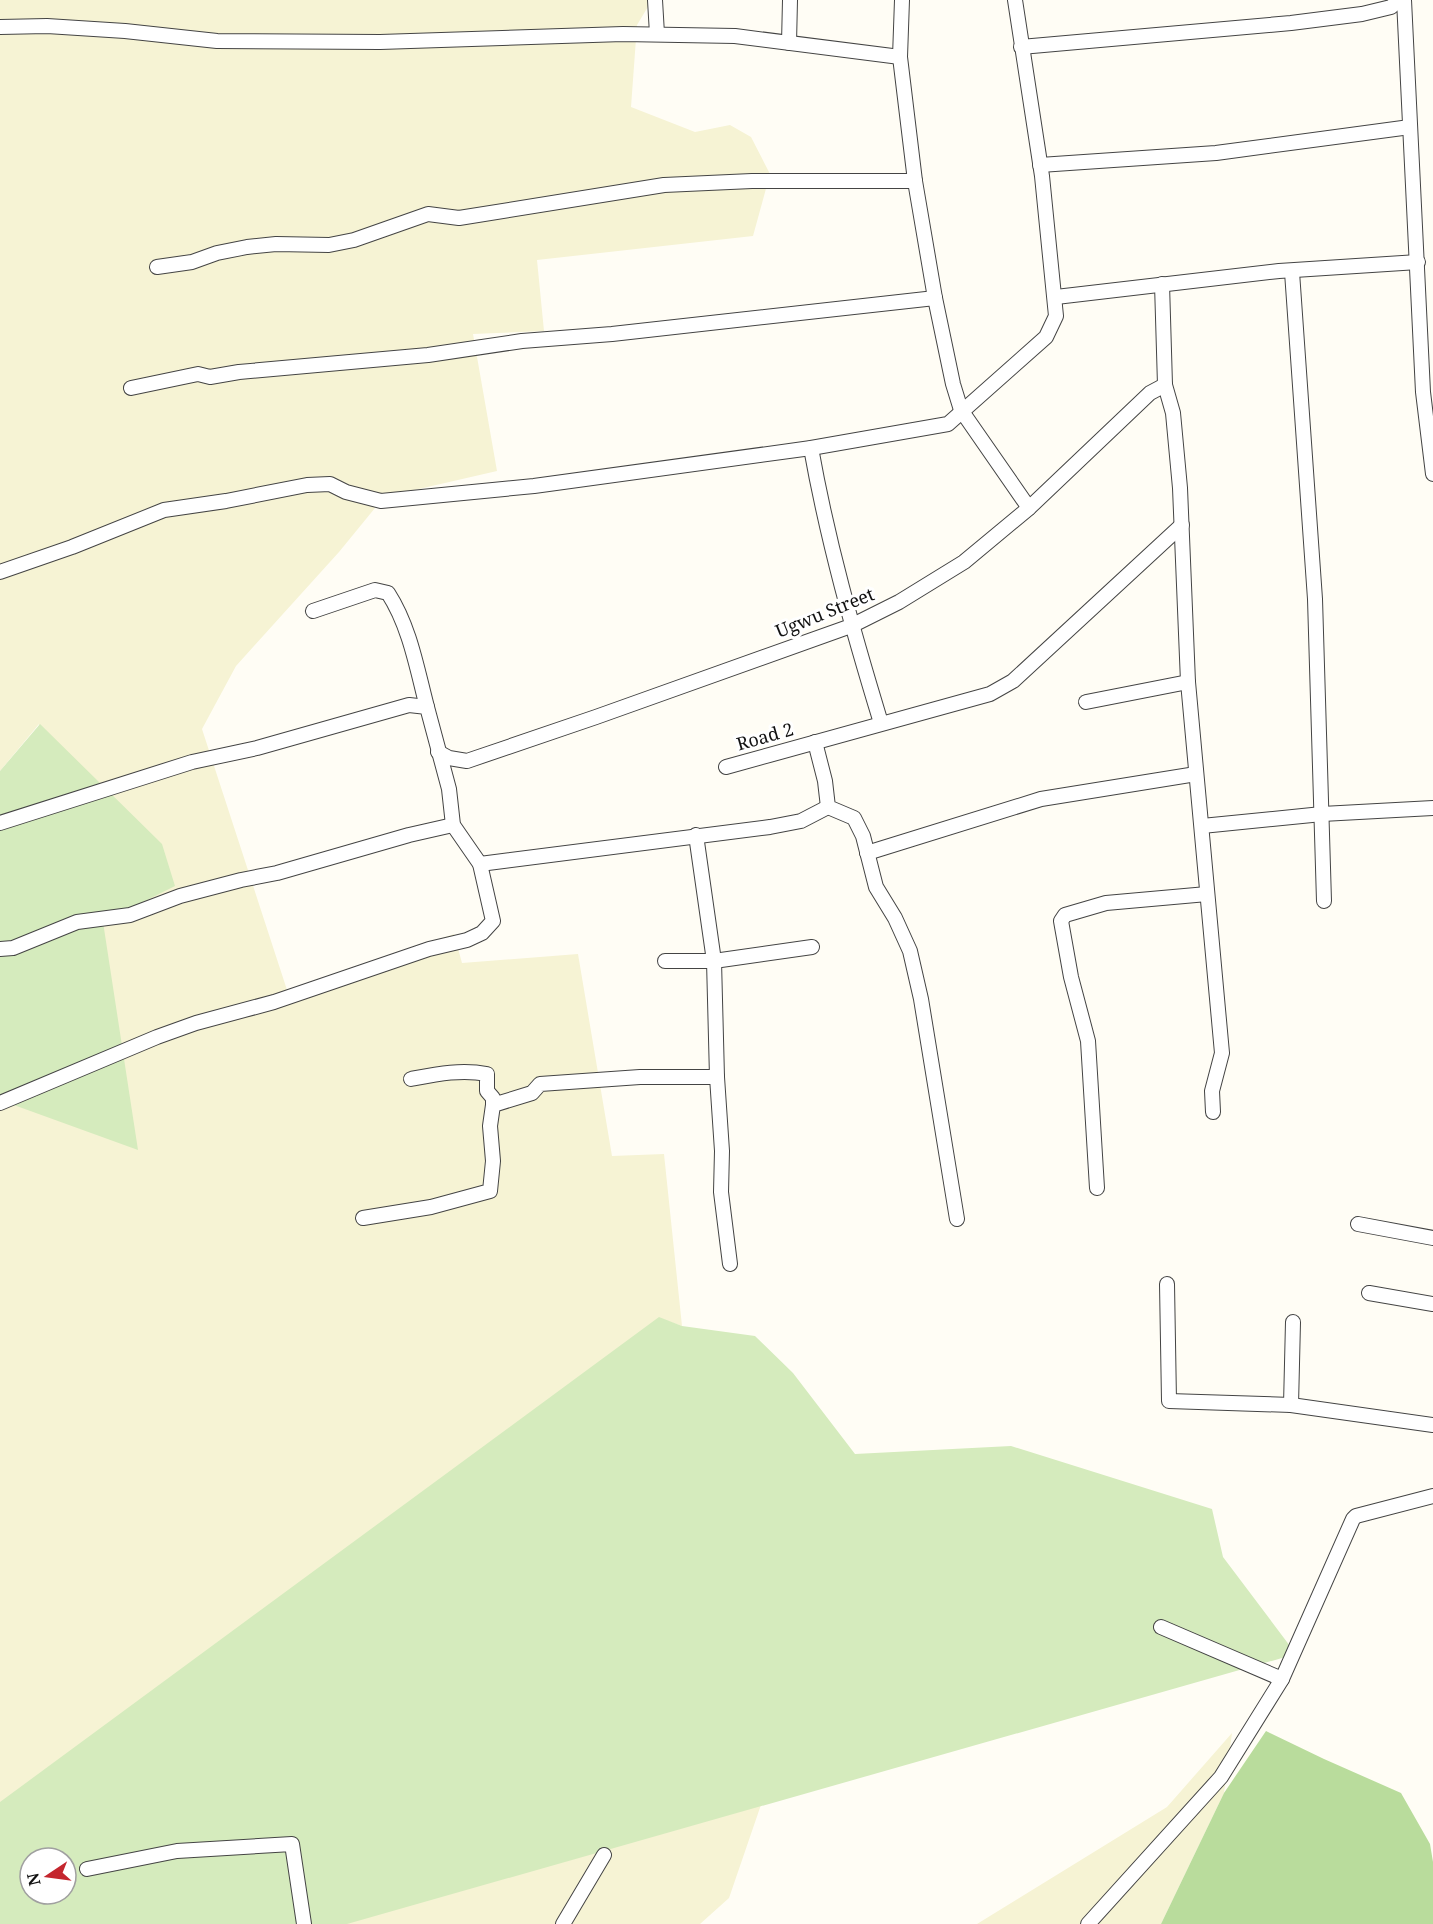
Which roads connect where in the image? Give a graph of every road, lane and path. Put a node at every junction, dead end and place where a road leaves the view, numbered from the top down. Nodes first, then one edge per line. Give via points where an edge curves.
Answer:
1 (655, 0) edge
2 (790, 0) edge
3 (902, 0) edge
4 (1015, 0) edge
5 (1399, 0) edge
6 (1404, 0) edge
7 (0, 27) edge
8 (657, 34) junction
9 (789, 43) junction
10 (1021, 46) junction
11 (900, 57) junction
12 (1410, 126) junction
13 (1040, 165) junction
14 (915, 181) junction
15 (1418, 262) junction
16 (156, 267) dead end
17 (1292, 272) junction
18 (1162, 284) junction
19 (1056, 297) junction
20 (935, 298) junction
21 (1166, 385) junction
22 (131, 388) dead end
23 (962, 410) junction
24 (811, 448) junction
25 (1433, 474) edge
26 (1029, 508) junction
27 (1182, 525) junction
28 (0, 572) edge
29 (313, 611) dead end
30 (851, 626) junction
31 (1188, 682) junction
32 (1086, 702) dead end
33 (427, 708) junction
34 (881, 723) junction
35 (815, 742) junction
36 (438, 752) junction
37 (726, 767) dead end
38 (1196, 774) junction
39 (828, 807) junction
40 (1433, 808) edge
41 (1322, 814) junction
42 (0, 824) edge
43 (453, 825) junction
44 (1202, 826) junction
45 (696, 835) junction
46 (867, 853) junction
47 (480, 864) junction
48 (1207, 894) junction
49 (1324, 902) dead end
50 (812, 947) dead end
51 (0, 949) edge
52 (714, 961) junction
53 (665, 962) dead end
54 (717, 1077) junction
55 (411, 1079) dead end
56 (0, 1103) edge
57 (493, 1105) junction
58 (1212, 1113) dead end
59 (1097, 1188) dead end
60 (363, 1218) dead end
61 (957, 1219) dead end
62 (1358, 1224) dead end
63 (1433, 1238) edge
64 (730, 1264) dead end
65 (1167, 1284) dead end
66 (1369, 1293) dead end
67 (1433, 1304) edge
68 (1293, 1322) dead end
69 (1291, 1405) junction
70 (1433, 1425) edge
71 (1433, 1496) edge
72 (1161, 1627) dead end
73 (1282, 1679) junction
74 (604, 1855) dead end
75 (87, 1869) dead end
76 (304, 1924) edge
77 (563, 1924) edge
78 (1088, 1924) edge

1 - 8 street
2 - 9 street
3 - 11 street
4 - 10 street
5 - 10 street via 1391,7 1362,14 1291,23
6 - 12 street
7 - 8 street via 125,31 217,41 380,42
8 - 9 street via 735,36
9 - 11 street
10 - 13 street
11 - 14 street
12 - 13 street via 1216,153
12 - 15 street
13 - 19 street
14 - 16 street via 664,184 459,218 428,214 329,245 276,243
14 - 20 street
15 - 17 street
15 - 25 street via 1423,392
17 - 18 street
17 - 41 street via 1315,599
18 - 19 street
18 - 21 street
19 - 23 street via 1056,316 1046,337
20 - 22 street via 522,341 428,355 210,377 198,374
20 - 23 street
21 - 26 street, Ugwu Street via 1150,393
21 - 27 street via 1173,413
23 - 24 street via 948,424
23 - 26 street
24 - 28 street via 534,486 381,501 330,484 307,484 164,510
24 - 30 street
26 - 30 street, Ugwu Street via 964,562
27 - 31 street
27 - 34 street, Road 2 via 1001,689
29 - 33 street via 375,590 388,593 411,641
30 - 34 street
30 - 36 street, Ugwu Street via 466,761
31 - 32 street
31 - 38 street
33 - 36 street
33 - 42 street via 408,705 257,748 192,762
34 - 35 street, Road 2
35 - 37 street, Road 2
35 - 39 street
36 - 43 street via 449,789
38 - 44 street
38 - 46 street via 1041,799
39 - 45 street via 801,821
39 - 46 street via 854,818
40 - 41 street
41 - 44 street
41 - 49 street
43 - 47 street
43 - 51 street via 180,896 130,915 77,922 13,948
44 - 48 street
45 - 47 street
45 - 52 street
46 - 61 street via 876,887 910,951
47 - 56 street via 493,921 482,933 274,1002 166,1033
48 - 58 street via 1222,1053 1212,1091
48 - 59 street via 1106,903 1065,915 1061,921 1088,1041
50 - 52 street
52 - 53 street
52 - 54 street
54 - 57 street via 640,1077 540,1084 532,1093
54 - 64 street via 721,1192
55 - 57 street via 469,1070 487,1074 487,1091
57 - 60 street via 490,1191 431,1207
62 - 63 street
65 - 69 street via 1169,1401
66 - 67 street
68 - 69 street
69 - 70 street
71 - 73 street via 1353,1519
72 - 73 street
73 - 78 street via 1221,1777
74 - 77 street
75 - 76 street via 177,1851 292,1844

